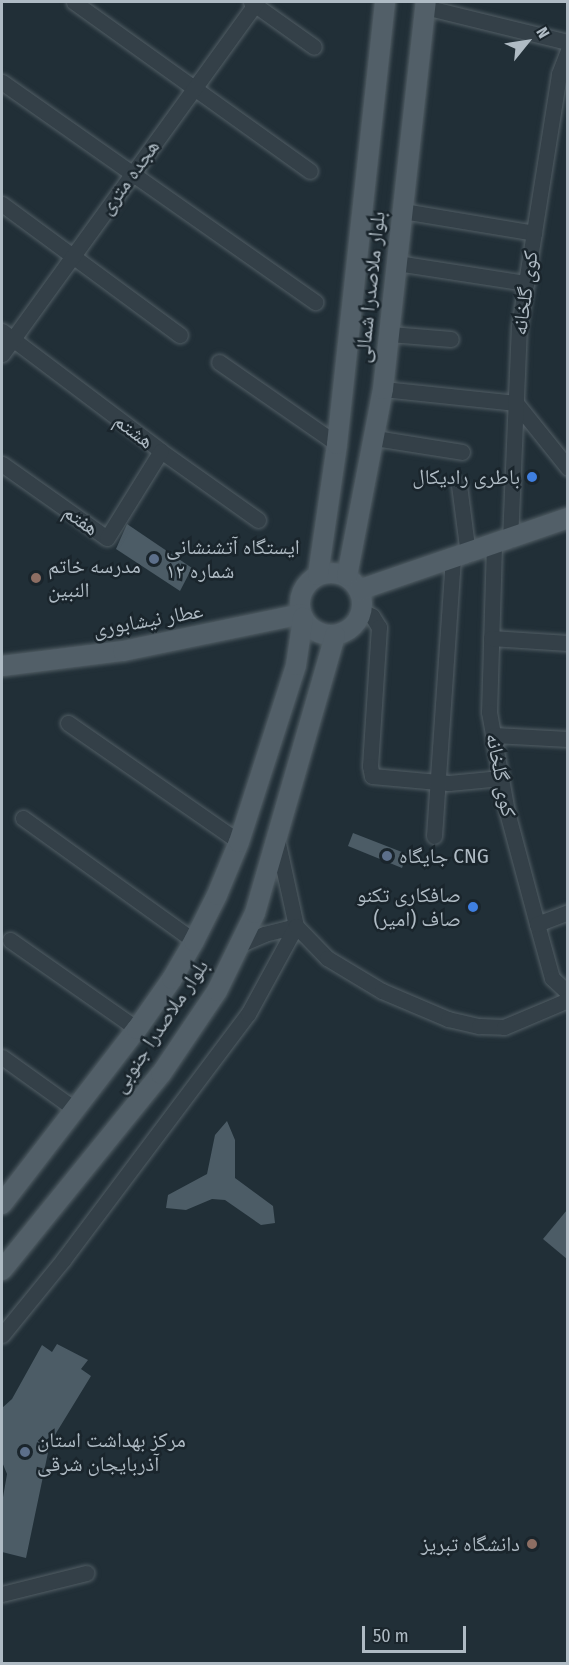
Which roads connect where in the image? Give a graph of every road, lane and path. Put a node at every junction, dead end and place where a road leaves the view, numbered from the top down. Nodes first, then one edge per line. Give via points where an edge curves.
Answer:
1 (74, 2) edge
2 (254, 2) edge
3 (385, 2) edge
4 (426, 4) edge
5 (567, 42) edge
6 (314, 46) dead end
7 (567, 50) edge
8 (2, 82) edge
9 (195, 86) junction
10 (310, 171) dead end
11 (132, 173) junction
12 (2, 204) edge
13 (403, 211) junction
14 (534, 233) junction
15 (73, 255) junction
16 (397, 263) junction
17 (526, 283) junction
18 (315, 302) dead end
19 (390, 334) junction
20 (7, 335) edge
21 (180, 335) dead end
22 (450, 339) dead end
23 (2, 354) edge
24 (219, 362) dead end
25 (383, 389) junction
26 (516, 403) junction
27 (375, 438) junction
28 (337, 444) junction
29 (161, 451) junction
30 (462, 452) dead end
31 (2, 464) edge
32 (567, 468) edge
33 (459, 485) dead end
34 (567, 518) edge
35 (258, 520) dead end
36 (502, 542) junction
37 (460, 557) junction
38 (318, 575) junction
39 (353, 583) junction
40 (361, 611) junction
41 (302, 616) junction
42 (335, 635) junction
43 (491, 638) junction
44 (567, 643) edge
45 (2, 666) edge
46 (68, 723) dead end
47 (494, 735) junction
48 (567, 740) edge
49 (501, 778) junction
50 (438, 782) junction
51 (23, 818) dead end
52 (434, 836) dead end
53 (277, 838) junction
54 (239, 842) junction
55 (567, 912) edge
56 (537, 924) junction
57 (296, 926) junction
58 (10, 939) dead end
59 (194, 941) junction
60 (241, 944) junction
61 (567, 972) edge
62 (552, 978) junction
63 (567, 993) edge
64 (567, 1000) edge
65 (137, 1029) junction
66 (2, 1057) edge
67 (76, 1110) junction
68 (5, 1193) edge
69 (2, 1270) edge
70 (2, 1335) edge
71 (86, 1573) dead end
72 (2, 1594) edge

1 - 9 street
2 - 6 street
2 - 9 street, هجده متری
3 - 28 main road, بلوار ملاصدرا شمالی
4 - 5 street
4 - 13 main road, بلوار ملاصدرا شمالی
7 - 14 street, کوی گلخانه via 559,74
8 - 11 street
9 - 10 street
9 - 11 street, هجده متری
11 - 15 street, هجده متری
11 - 18 street
12 - 15 street
13 - 14 street
13 - 16 main road, بلوار ملاصدرا شمالی
14 - 17 street, کوی گلخانه
15 - 20 street, هجده متری
15 - 21 street
16 - 17 street
16 - 19 main road, بلوار ملاصدرا شمالی
17 - 26 street, کوی گلخانه via 519,327
19 - 22 street
19 - 25 main road, بلوار ملاصدرا شمالی
20 - 23 street, هجده متری
20 - 29 street, هشتم
24 - 28 street
25 - 26 street
25 - 27 main road, بلوار ملاصدرا شمالی
26 - 32 street
26 - 36 street, کوی گلخانه
27 - 30 street
27 - 39 main road, بلوار ملاصدرا شمالی
28 - 38 main road, بلوار ملاصدرا شمالی
29 - 31 street, هفتم via 107,538
29 - 35 street, هشتم
33 - 37 street
34 - 36 main road
36 - 37 main road
36 - 43 street, کوی گلخانه
37 - 39 main road
37 - 50 street
38 - 39 main road via 333,572
38 - 41 main road via 302,590
39 - 40 main road
40 - 42 main road via 352,627
40 - 50 street via 372,616 379,627 372,776
41 - 42 main road via 315,631
41 - 45 main road, عطار نیشابوری via 123,651
41 - 54 main road, بلوار ملاصدرا جنوبی via 296,665
42 - 53 main road, بلوار ملاصدرا جنوبی
43 - 44 street
43 - 47 street, کوی گلخانه via 489,712
46 - 54 street
47 - 48 street
47 - 49 street, کوی گلخانه
49 - 50 street
49 - 56 street, کوی گلخانه
50 - 52 street
51 - 59 street
53 - 57 street
53 - 60 main road, بلوار ملاصدرا جنوبی via 255,913
54 - 59 main road, بلوار ملاصدرا جنوبی
55 - 56 street
56 - 62 street, کوی گلخانه
57 - 60 street
57 - 64 street via 327,958 382,991 448,1019 504,1027
57 - 70 street via 248,1014
58 - 65 street
59 - 65 main road, بلوار ملاصدرا جنوبی
60 - 69 main road, بلوار ملاصدرا جنوبی via 206,1008 161,1074
61 - 62 street
62 - 63 street, کوی گلخانه
65 - 67 main road, بلوار ملاصدرا جنوبی
66 - 67 street
67 - 68 main road, بلوار ملاصدرا جنوبی
71 - 72 street

